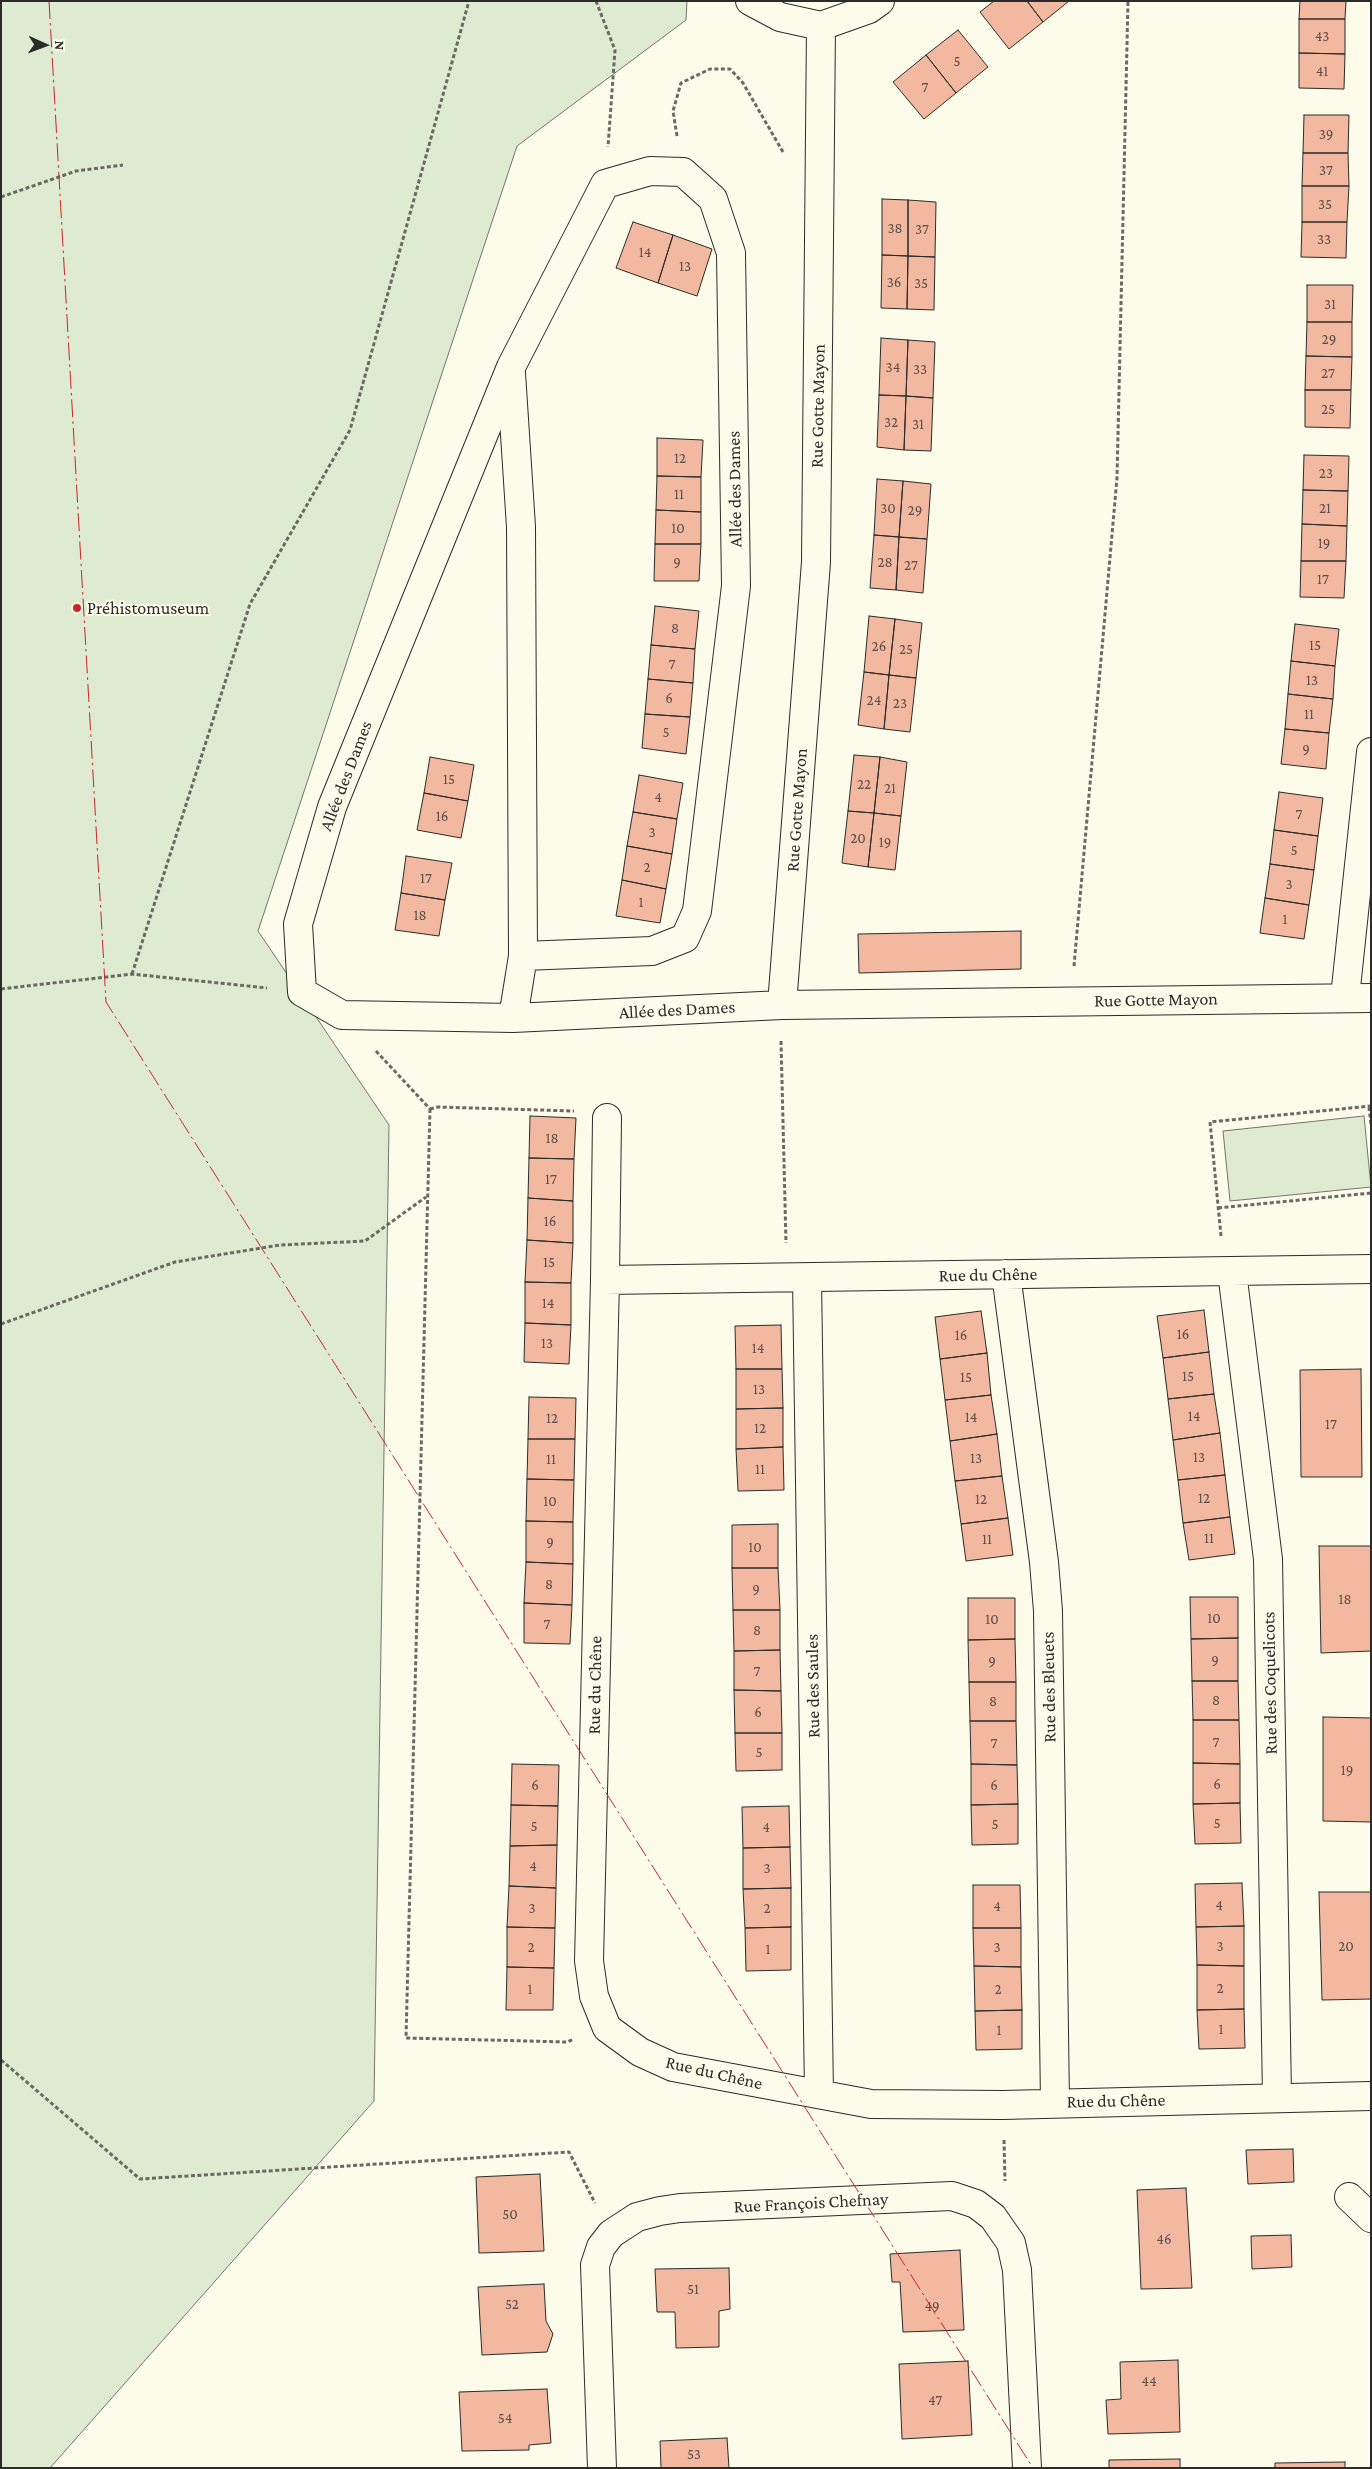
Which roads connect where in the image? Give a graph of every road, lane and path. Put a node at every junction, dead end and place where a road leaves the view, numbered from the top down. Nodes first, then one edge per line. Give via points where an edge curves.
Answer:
1 (469, 1) edge
2 (596, 1) edge
3 (750, 1) edge
4 (880, 1) edge
5 (1128, 1) edge
6 (821, 26) junction
7 (123, 165) dead end
8 (683, 172) junction
9 (820, 180) junction
10 (605, 184) junction
11 (1, 197) edge
12 (511, 367) junction
13 (1371, 752) edge
14 (524, 956) junction
15 (132, 974) junction
16 (1, 989) edge
17 (302, 992) junction
18 (1358, 998) edge
19 (1070, 1002) junction
20 (782, 1005) junction
21 (342, 1015) junction
22 (513, 1018) junction
23 (781, 1072) dead end
24 (1370, 1107) edge
25 (430, 1110) junction
26 (580, 1111) dead end
27 (607, 1118) dead end
28 (1371, 1125) edge
29 (1371, 1193) edge
30 (426, 1197) junction
31 (1218, 1208) junction
32 (786, 1224) dead end
33 (1371, 1269) edge
34 (1228, 1272) junction
35 (1006, 1274) junction
36 (806, 1278) junction
37 (604, 1280) junction
38 (1, 1324) edge
39 (607, 2028) junction
40 (1, 2060) edge
41 (819, 2094) junction
42 (1371, 2096) edge
43 (1277, 2097) junction
44 (1055, 2102) junction
45 (1003, 2105) junction
46 (1349, 2198) dead end
47 (993, 2217) junction
48 (1371, 2218) edge
49 (611, 2234) junction
50 (602, 2468) edge
51 (1027, 2468) edge

1 - 15 path via 350,430 250,604
2 - 10 path via 615,50
3 - 6 street via 780,18
4 - 6 street via 869,9
5 - 19 path via 1117,478
6 - 9 street, Rue Gotte Mayon
7 - 11 path via 76,171
8 - 9 path via 673,111 681,83 710,68 730,69 743,83 790,166
8 - 10 street via 650,171
8 - 14 street, Allée des Dames via 713,200 731,253 736,586 697,911 685,938 652,951
9 - 20 street, Rue Gotte Mayon via 816,562
10 - 12 street, Allée des Dames
12 - 14 street via 521,527
12 - 17 street, Allée des Dames via 332,807 298,924
13 - 18 street
14 - 22 street
15 - 16 path
15 - 17 path
17 - 21 street, Allée des Dames
18 - 19 street, Rue Gotte Mayon
19 - 20 street, Rue Gotte Mayon
20 - 22 street, Allée des Dames
21 - 22 street, Allée des Dames
21 - 25 path
23 - 32 path
24 - 28 path
24 - 31 path via 1210,1122
25 - 26 path via 438,1107
25 - 30 path
27 - 37 street, Rue du Chêne
29 - 31 path
30 - 38 path via 365,1242 280,1245 175,1262
30 - 39 path via 406,2038 567,2042
31 - 34 path
33 - 34 street, Rue du Chêne
34 - 35 street, Rue du Chêne
34 - 43 street, Rue des Coquelicots via 1268,1559
35 - 36 street, Rue du Chêne
35 - 44 street, Rue des Bleuets via 1048,1611
36 - 37 street, Rue du Chêne
36 - 41 street, Rue des Saules
37 - 39 street, Rue du Chêne via 589,1961 594,1996
39 - 41 street, Rue du Chêne via 640,2052 673,2067
40 - 49 path via 140,2179 568,2152
41 - 45 street, Rue du Chêne via 871,2104
42 - 43 street, Rue du Chêne
43 - 44 street, Rue du Chêne
44 - 45 street, Rue du Chêne
45 - 47 path via 1006,2203
46 - 48 street
47 - 49 street, Rue François Chefnay via 976,2204 952,2196 666,2210 637,2217
47 - 51 street, Rue François Chefnay via 1011,2243 1017,2270
49 - 50 street, Rue François Chefnay via 601,2247 595,2265

